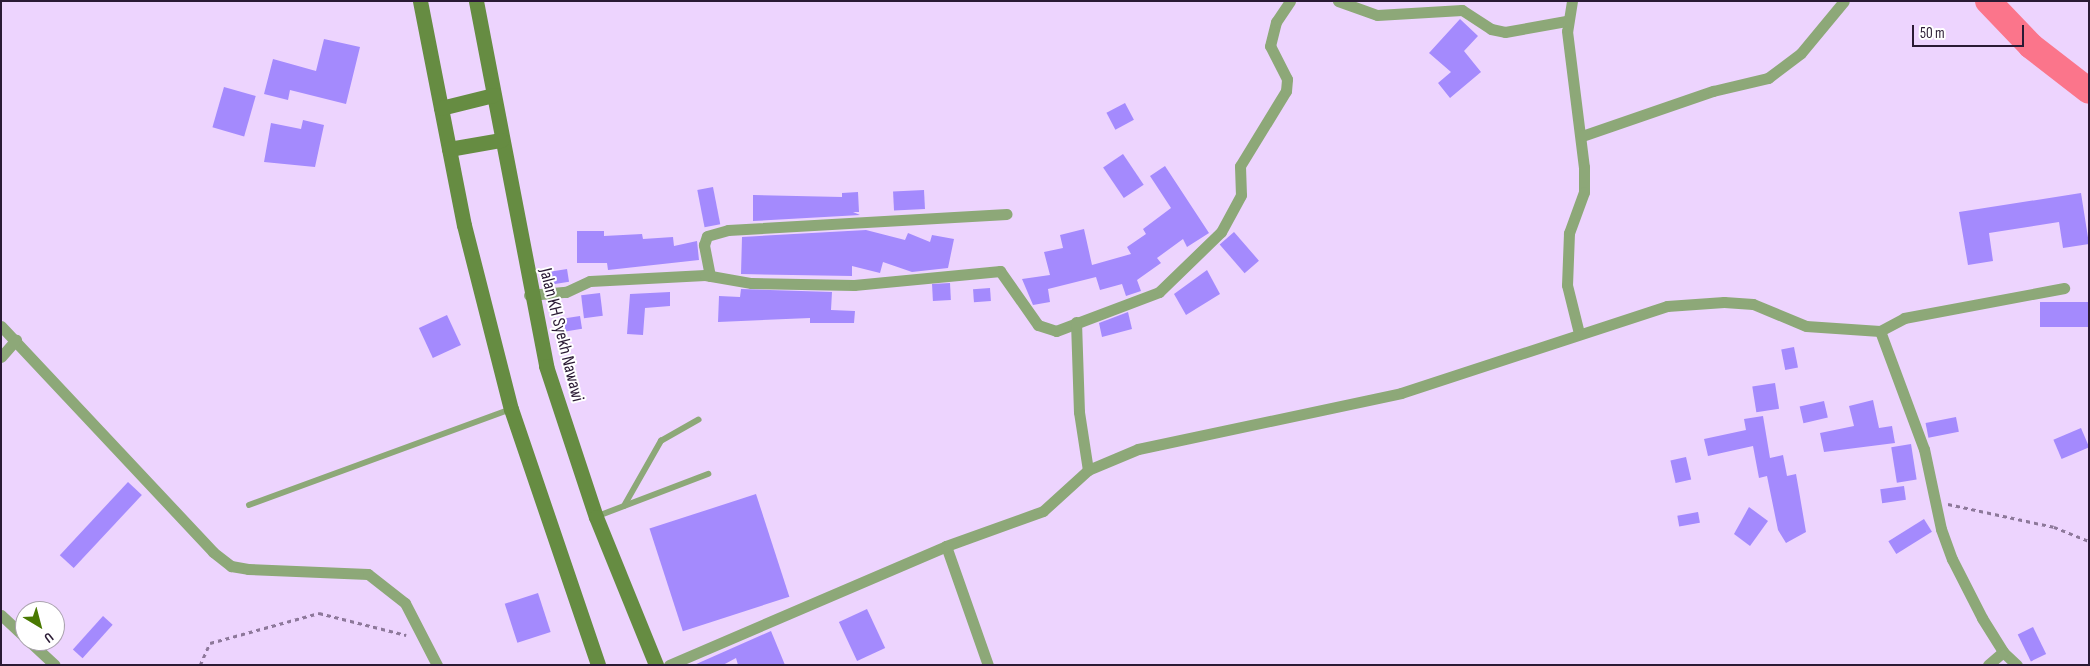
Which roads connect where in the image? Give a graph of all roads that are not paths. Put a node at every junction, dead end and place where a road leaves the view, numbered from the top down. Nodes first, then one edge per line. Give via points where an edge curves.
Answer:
1 (420, 1) edge
2 (476, 1) edge
3 (1290, 1) edge
4 (1338, 1) edge
5 (1572, 1) edge
6 (1844, 1) edge
7 (1566, 21) junction
8 (492, 94) junction
9 (441, 108) junction
10 (1582, 136) junction
11 (501, 140) junction
12 (449, 150) junction
13 (1007, 214) dead end
14 (710, 276) junction
15 (2064, 288) dead end
16 (529, 295) junction
17 (1076, 322) junction
18 (1, 326) edge
19 (1880, 331) junction
20 (1579, 333) junction
21 (16, 340) junction
22 (1, 357) edge
23 (511, 409) junction
24 (698, 420) dead end
25 (1088, 470) junction
26 (708, 474) dead end
27 (249, 505) dead end
28 (624, 506) junction
29 (596, 517) junction
30 (946, 546) junction
31 (1, 616) edge
32 (15, 628) edge
33 (40, 651) edge
34 (2003, 652) junction
35 (55, 665) edge
36 (437, 665) edge
37 (598, 665) edge
38 (656, 665) edge
39 (669, 665) edge
40 (988, 665) edge
41 (1988, 665) edge
42 (2017, 665) edge

1 - 9 main road
2 - 8 main road, Jalan KH Syekh Nawawi
3 - 17 street via 1276,22 1270,46 1287,79 1286,90 1240,166 1241,195 1221,232 1159,292
4 - 7 street via 1376,15 1462,10 1491,29 1505,32
5 - 7 street
6 - 10 street via 1801,52 1768,78 1713,91
7 - 10 street
8 - 9 main road
8 - 11 main road, Jalan KH Syekh Nawawi
9 - 12 main road
10 - 20 street via 1584,192 1570,233 1567,284
11 - 12 main road
11 - 16 main road, Jalan KH Syekh Nawawi
12 - 23 main road
13 - 14 street via 728,230 707,236 704,246
14 - 16 street via 590,281 566,292
14 - 17 street via 751,284 854,284 1000,271 1038,325 1056,330
15 - 19 street via 1904,318
16 - 29 main road, Jalan KH Syekh Nawawi via 546,366
17 - 25 street via 1079,412
18 - 21 street
19 - 20 street via 1806,326 1753,304 1724,302 1667,306
19 - 34 street via 1924,449 1952,559
20 - 25 street via 1401,393 1138,449
21 - 22 street
21 - 36 street via 183,523 231,566 368,574 405,604
23 - 27 lane
23 - 37 main road
24 - 28 lane via 661,441
25 - 30 street via 1043,511
26 - 28 lane
28 - 29 lane
29 - 38 main road, Jalan KH Syekh Nawawi
30 - 39 street
30 - 40 street
31 - 32 street
33 - 35 street
34 - 41 street
34 - 42 street

